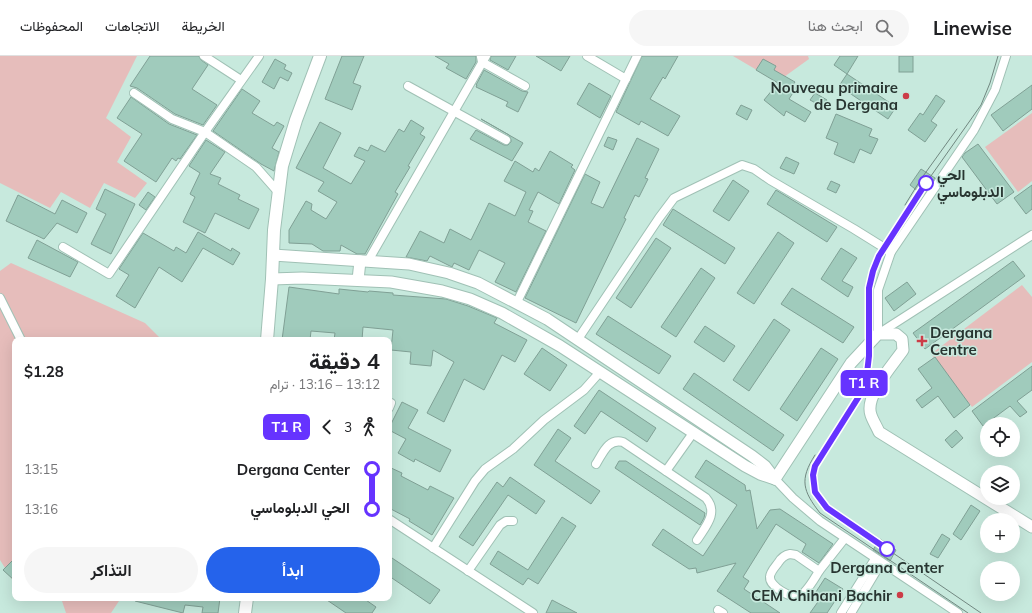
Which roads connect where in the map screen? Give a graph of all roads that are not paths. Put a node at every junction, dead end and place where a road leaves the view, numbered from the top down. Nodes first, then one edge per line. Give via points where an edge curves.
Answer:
1 (204, 56) edge
2 (259, 56) edge
3 (320, 56) edge
4 (587, 56) edge
5 (637, 56) edge
6 (1006, 56) edge
7 (483, 58) edge
8 (626, 79) junction
9 (241, 80) junction
10 (408, 86) dead end
11 (525, 86) dead end
12 (134, 93) dead end
13 (453, 112) junction
14 (205, 132) junction
15 (506, 140) dead end
16 (279, 193) junction
17 (1032, 235) edge
18 (63, 247) dead end
19 (891, 252) junction
20 (273, 255) junction
21 (364, 261) junction
22 (272, 279) junction
23 (358, 280) junction
24 (0, 298) edge
25 (516, 302) junction
26 (878, 334) junction
27 (20, 337) edge
28 (267, 337) edge
29 (578, 339) junction
30 (596, 351) junction
31 (587, 363) junction
32 (600, 372) junction
33 (693, 433) junction
34 (596, 464) dead end
35 (666, 471) junction
36 (775, 479) junction
37 (392, 521) edge
38 (513, 521) dead end
39 (1032, 527) edge
40 (845, 538) junction
41 (697, 540) dead end
42 (433, 548) junction
43 (878, 561) junction
44 (468, 570) junction
45 (820, 572) junction
46 (247, 601) edge
47 (245, 613) edge
48 (533, 613) edge
49 (841, 613) edge
50 (850, 613) edge
51 (958, 613) edge

1 - 9 street
2 - 9 street
3 - 16 main road via 282,166
4 - 8 street
5 - 8 street
6 - 19 street via 995,90 974,130
7 - 11 street
7 - 13 street
8 - 25 street
9 - 14 street
10 - 13 street
12 - 14 street via 172,119
13 - 15 street
13 - 21 street
14 - 16 street via 256,168
14 - 18 street via 109,274
16 - 20 main road
17 - 26 street
19 - 26 street via 878,290
19 - 29 street via 754,169 742,165 674,198
20 - 21 street
20 - 22 main road
21 - 23 street
21 - 25 street via 409,264 449,273 478,283
22 - 23 street
22 - 28 main road
23 - 31 street via 418,286 470,299 523,324
24 - 27 street
25 - 29 street
26 - 36 street via 851,363
26 - 39 street via 896,334 902,339 903,350 871,401 870,414 879,432
29 - 30 street
30 - 31 street
30 - 36 street via 755,458
31 - 32 street
32 - 33 street
32 - 42 street via 579,394 485,469
33 - 35 street
33 - 36 street via 752,470
34 - 35 street via 607,446 619,441
35 - 41 street via 706,498 711,506 712,514
36 - 40 street via 802,506
37 - 42 street
38 - 44 street via 506,521 500,525
40 - 43 street
40 - 45 street
42 - 44 street
43 - 49 street
43 - 50 street
43 - 51 street
44 - 48 street
45 - 45 street via 802,594 796,596 790,596 773,585 770,580 770,574 782,558 790,554 796,555
46 - 47 main road

